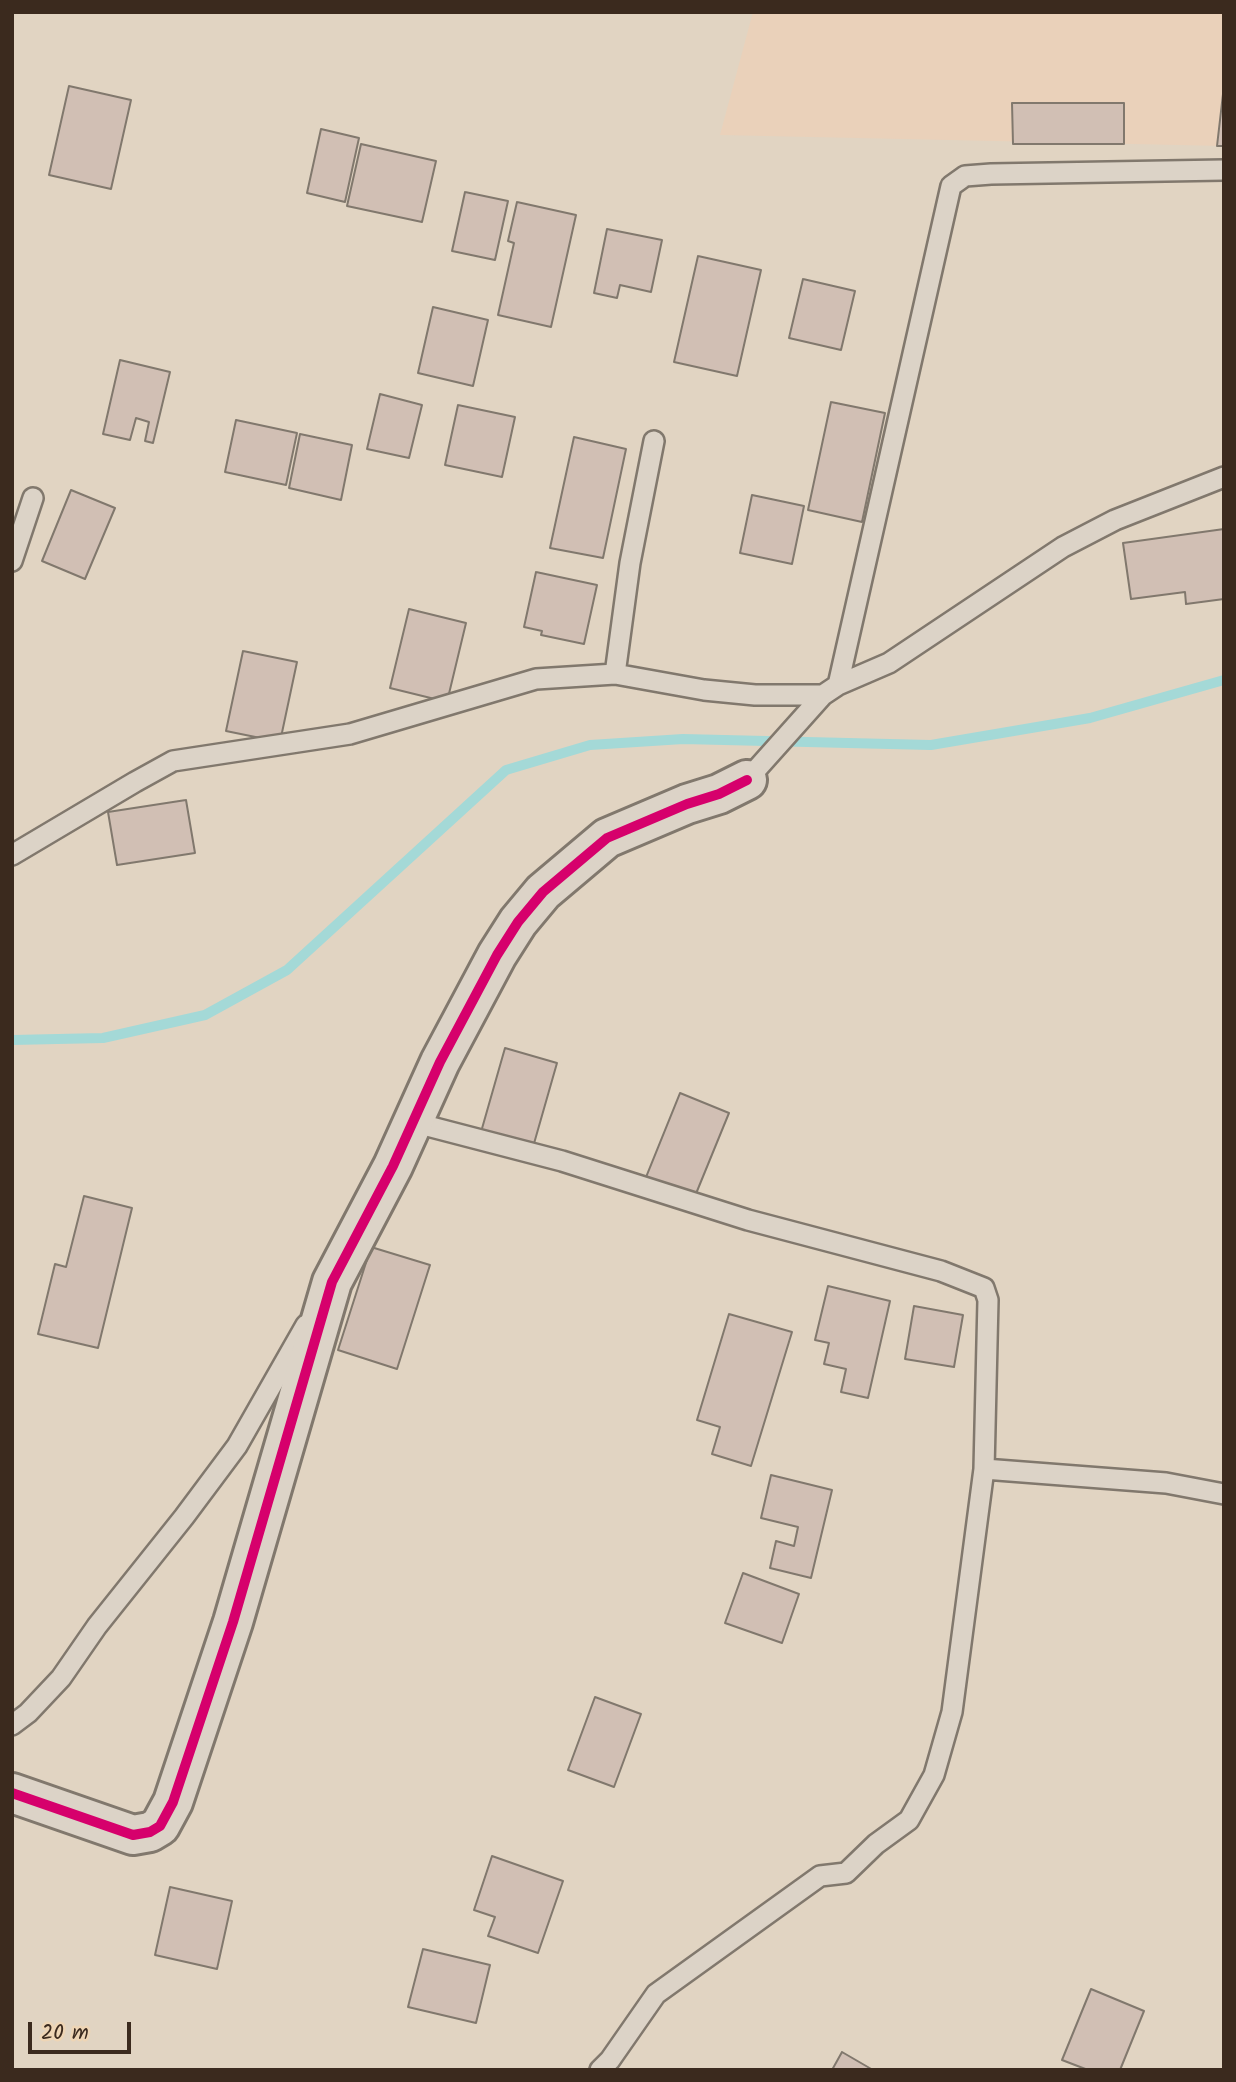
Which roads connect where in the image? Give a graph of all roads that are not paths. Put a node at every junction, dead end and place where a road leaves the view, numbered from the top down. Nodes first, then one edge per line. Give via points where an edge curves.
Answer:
1 (1224, 170) edge
2 (654, 441) dead end
3 (1224, 477) edge
4 (33, 498) dead end
5 (12, 561) edge
6 (615, 674) junction
7 (830, 690) junction
8 (747, 780) joint
9 (12, 855) edge
10 (412, 1122) junction
11 (332, 1282) junction
12 (984, 1469) junction
13 (1224, 1494) edge
14 (12, 1725) edge
15 (12, 1793) edge
16 (600, 2070) edge

1 - 7 lane via 991,174 965,176 951,186
2 - 6 lane via 630,563
3 - 7 lane via 1115,520 1063,547 889,663
4 - 5 lane
6 - 7 lane via 755,695
6 - 9 lane via 536,679 350,734 173,761
7 - 8 lane
8 - 10 street via 607,838 543,892 497,955
10 - 11 street
10 - 12 lane via 562,1161 748,1220 941,1271 984,1288 988,1307
11 - 14 lane via 237,1446 61,1678
11 - 15 street via 233,1622 173,1802 160,1826 133,1835
12 - 13 lane via 1166,1483
12 - 16 lane via 952,1712 934,1774 909,1820 846,1874 820,1876 656,1994

